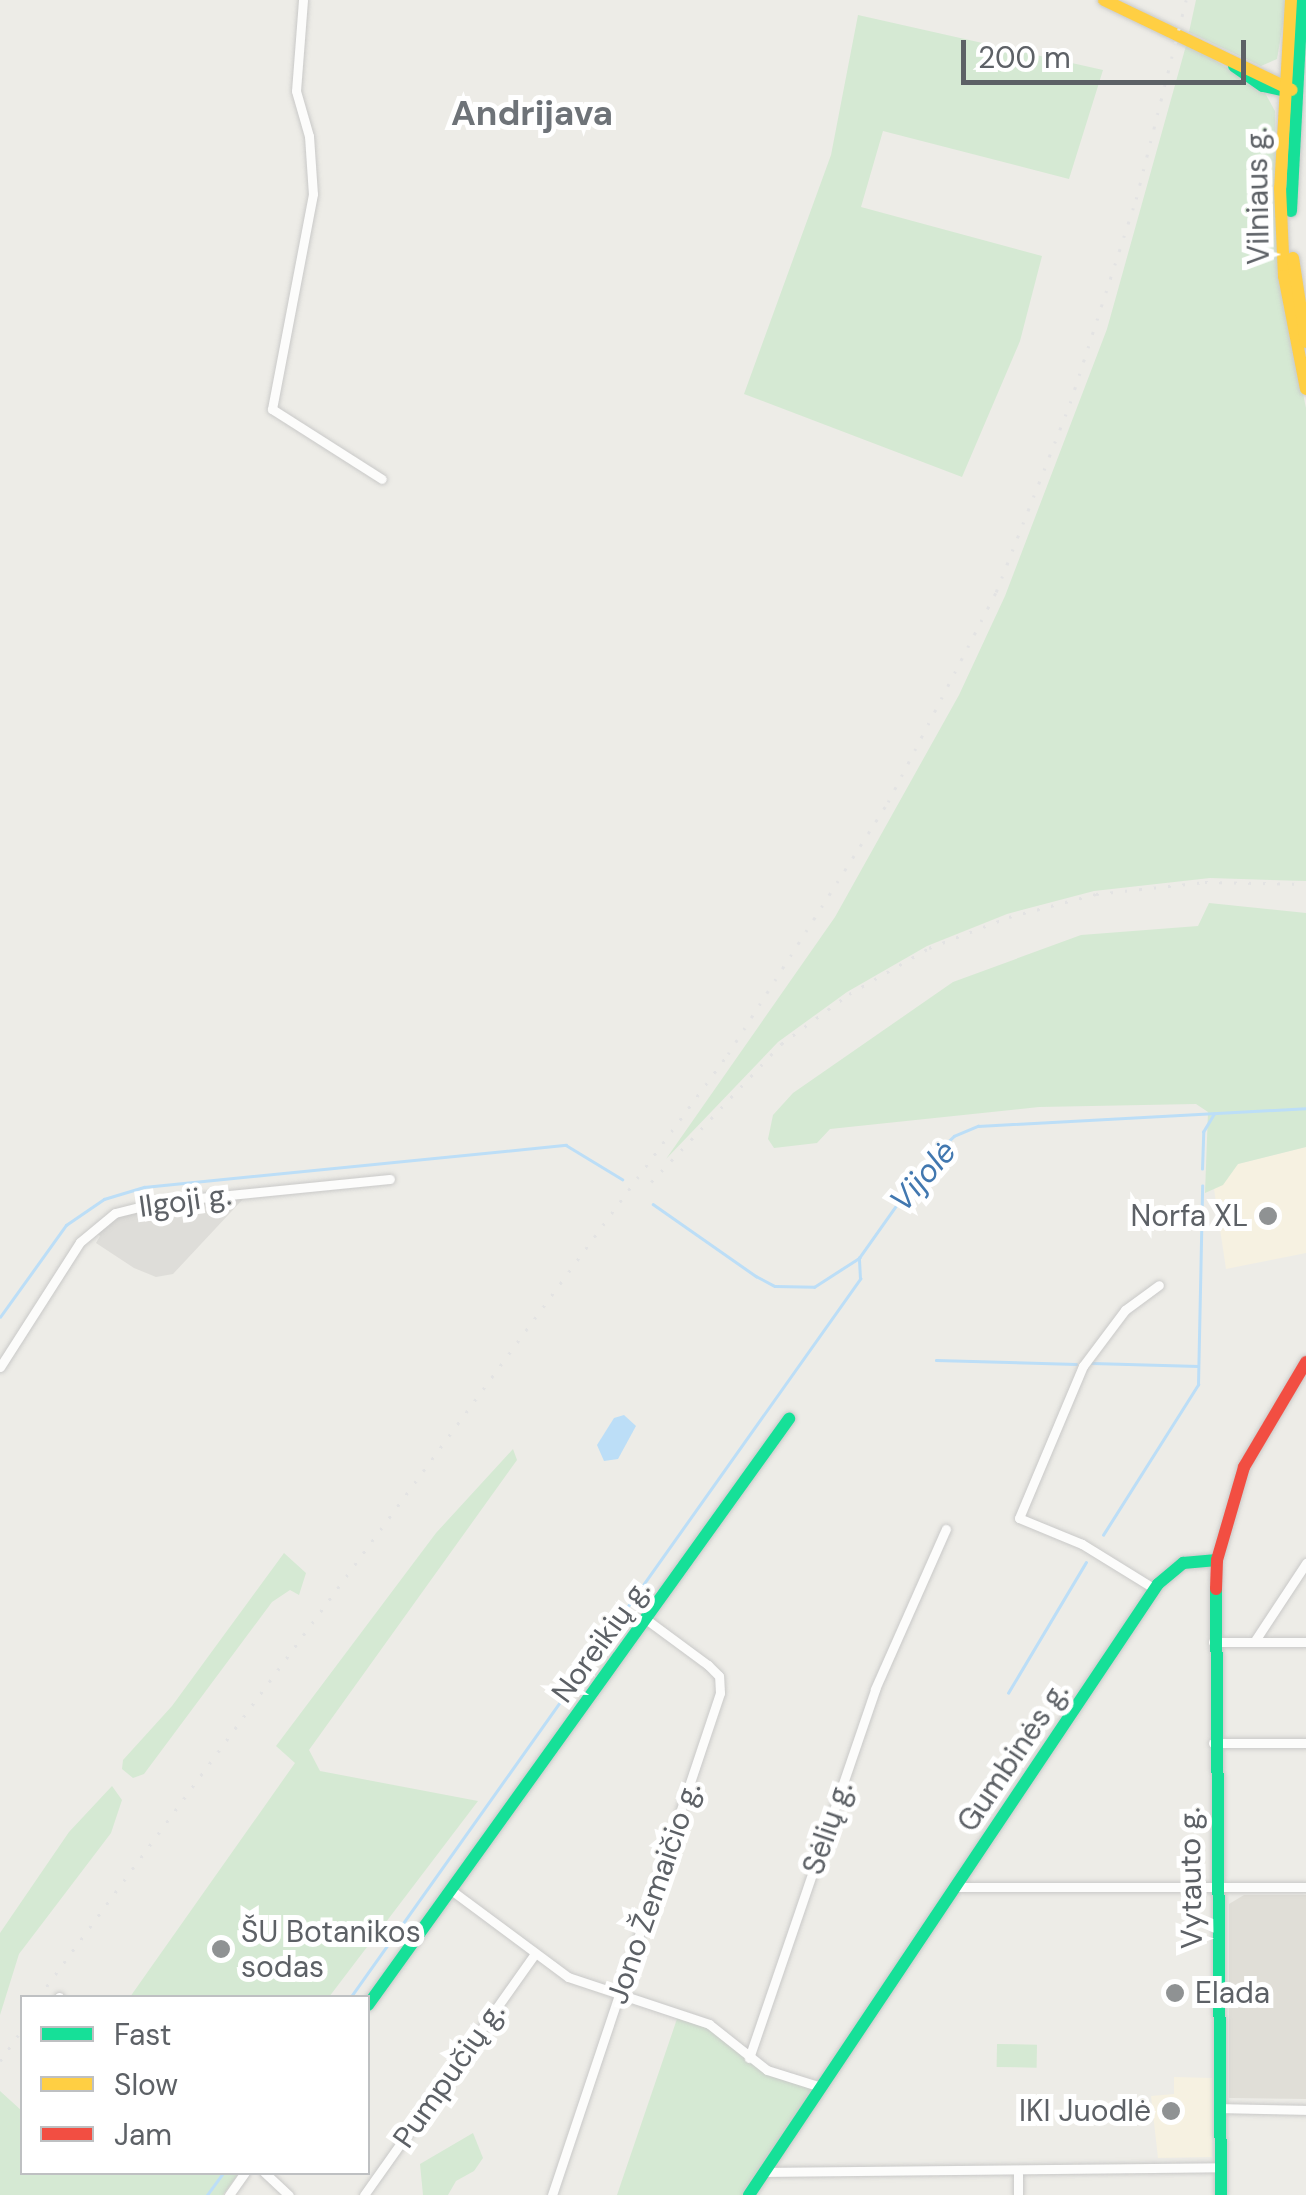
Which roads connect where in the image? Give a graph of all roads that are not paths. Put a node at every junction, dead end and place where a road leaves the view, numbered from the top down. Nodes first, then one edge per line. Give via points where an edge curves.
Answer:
1 (303, 0) edge
2 (1104, 0) edge
3 (1290, 0) edge
4 (1302, 0) edge
5 (1129, 4) edge
6 (1286, 89) junction
7 (1306, 342) edge
8 (1306, 389) edge
9 (382, 479) dead end
10 (390, 1179) dead end
11 (1159, 1285) dead end
12 (0, 1367) edge
13 (1305, 1367) edge
14 (788, 1420) dead end
15 (946, 1529) dead end
16 (1217, 1560) junction
17 (1306, 1563) edge
18 (1155, 1589) junction
19 (647, 1620) junction
20 (1213, 1642) junction
21 (1254, 1642) junction
22 (1306, 1642) edge
23 (1214, 1743) junction
24 (1306, 1744) edge
25 (956, 1886) junction
26 (1216, 1888) junction
27 (1306, 1888) edge
28 (451, 1890) junction
29 (534, 1954) junction
30 (620, 1991) junction
31 (370, 2001) edge
32 (749, 2058) junction
33 (821, 2088) junction
34 (1220, 2108) junction
35 (1306, 2110) edge
36 (1221, 2167) junction
37 (764, 2172) junction
38 (1018, 2174) junction
39 (267, 2175) edge
40 (289, 2195) edge
41 (364, 2195) edge
42 (552, 2195) edge
43 (749, 2195) edge
44 (1018, 2195) edge
45 (1221, 2195) edge

1 - 9 street via 296,91 309,136 313,194 272,409
2 - 5 main road
3 - 6 main road, Vilniaus g.
4 - 6 main road, Vilniaus g.
5 - 6 main road
6 - 7 main road, Vilniaus g. via 1291,220
6 - 8 main road, Vilniaus g. via 1284,276
10 - 12 street, Ilgoji g. via 159,1202 115,1213 80,1242
11 - 18 street via 1125,1310 1083,1366 1020,1518 1082,1544
13 - 16 main road via 1244,1467
14 - 19 main road, Noreikių g.
15 - 32 street, Sėlių g. via 875,1689
16 - 18 main road, Gumbinės g. via 1183,1563
16 - 20 main road, Vytauto g.
17 - 21 street
18 - 25 main road, Gumbinės g.
19 - 28 main road, Noreikių g.
19 - 30 street, Jono Žemaičio g. via 719,1676 720,1694
20 - 21 street
20 - 23 main road, Vytauto g.
21 - 22 street
23 - 24 street
23 - 26 main road, Vytauto g.
25 - 26 street
25 - 33 main road, Gumbinės g.
26 - 27 street
26 - 34 main road, Vytauto g.
28 - 29 street
28 - 31 main road, Noreikių g.
29 - 30 street via 568,1977
29 - 41 street, Pumpučių g.
30 - 32 street via 709,2024
30 - 42 street, Jono Žemaičio g.
32 - 33 street
33 - 37 main road, Gumbinės g.
34 - 35 street
34 - 36 main road, Vytauto g.
36 - 38 street
36 - 45 main road, Vytauto g.
37 - 38 street
37 - 43 main road, Gumbinės g.
38 - 44 street
39 - 40 street

